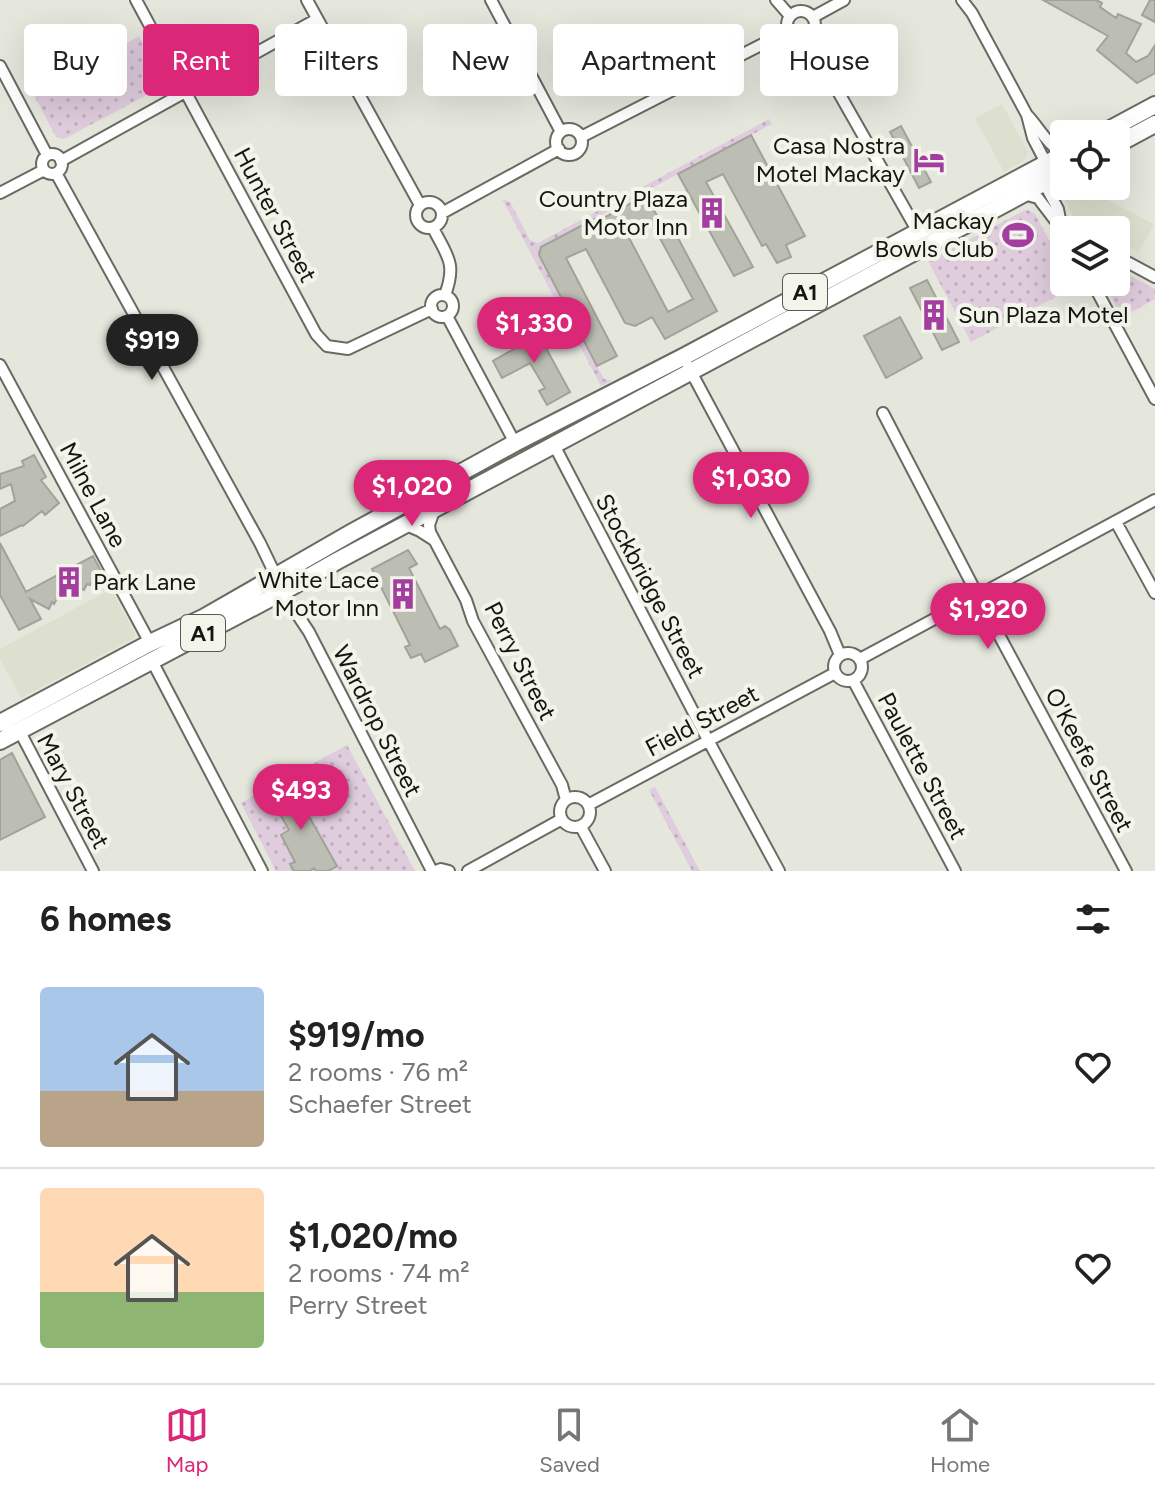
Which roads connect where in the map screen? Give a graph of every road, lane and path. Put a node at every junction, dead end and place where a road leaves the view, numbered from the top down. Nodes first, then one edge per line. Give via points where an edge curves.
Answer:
1 (136, 0) edge
2 (307, 0) edge
3 (491, 0) edge
4 (776, 0) edge
5 (844, 0) edge
6 (962, 0) edge
7 (790, 16) junction
8 (813, 17) junction
9 (317, 19) junction
10 (149, 24) edge
11 (788, 24) edge
12 (815, 24) edge
13 (760, 45) edge
14 (259, 51) edge
15 (0, 66) edge
16 (179, 96) edge
17 (188, 96) edge
18 (842, 96) edge
19 (1155, 105) edge
20 (1027, 115) junction
21 (1127, 120) edge
22 (1155, 123) edge
23 (561, 132) junction
24 (1130, 132) edge
25 (581, 137) junction
26 (1130, 137) edge
27 (1050, 143) edge
28 (559, 149) junction
29 (47, 155) junction
30 (61, 161) junction
31 (1050, 161) edge
32 (1046, 163) junction
33 (1050, 163) edge
34 (44, 170) junction
35 (56, 173) junction
36 (1050, 180) edge
37 (1044, 183) junction
38 (0, 193) edge
39 (1024, 194) junction
40 (420, 205) junction
41 (442, 213) junction
42 (1052, 216) edge
43 (1060, 216) edge
44 (433, 228) junction
45 (922, 230) junction
46 (1130, 264) edge
47 (1155, 277) edge
48 (445, 295) junction
49 (1100, 296) edge
50 (432, 309) junction
51 (447, 316) junction
52 (0, 365) edge
53 (687, 365) junction
54 (1155, 399) edge
55 (883, 413) dead end
56 (515, 443) junction
57 (554, 445) junction
58 (1155, 500) edge
59 (434, 511) junction
60 (1116, 522) junction
61 (406, 525) junction
62 (436, 542) junction
63 (280, 583) junction
64 (1155, 593) edge
65 (978, 596) junction
66 (150, 643) junction
67 (840, 655) junction
68 (860, 659) junction
69 (152, 661) junction
70 (835, 673) junction
71 (853, 680) junction
72 (0, 723) edge
73 (19, 730) junction
74 (708, 740) junction
75 (0, 741) edge
76 (566, 800) junction
77 (588, 805) junction
78 (562, 819) junction
79 (581, 827) junction
80 (93, 871) edge
81 (262, 871) edge
82 (434, 871) edge
83 (449, 871) edge
84 (468, 871) edge
85 (605, 871) edge
86 (779, 871) edge
87 (955, 871) edge
88 (1126, 871) edge

1 - 10 street, Hunter Street
2 - 9 street
3 - 23 street
4 - 7 street
5 - 8 street
6 - 20 street
7 - 8 street via 800,11
7 - 11 street
8 - 12 street
9 - 14 street
9 - 40 street
13 - 25 street
15 - 29 street
16 - 30 street
17 - 50 street, Hunter Street via 327,346 348,349
18 - 45 street
19 - 21 highway
20 - 27 street
20 - 32 street
22 - 24 highway
22 - 26 highway
23 - 25 street via 571,129
23 - 28 street
25 - 28 street via 575,153
28 - 41 street
29 - 30 street
29 - 34 street
30 - 35 street
31 - 32 highway, A1
32 - 33 highway
32 - 45 highway, A1
34 - 35 street
34 - 38 street
35 - 63 street, Wardrop Street
36 - 37 highway, A1
37 - 39 highway, A1
37 - 43 street
37 - 45 highway via 1028,181 957,219
39 - 42 street via 1037,198
39 - 53 highway, A1
40 - 41 street via 431,202
40 - 44 street via 418,222
41 - 44 street
44 - 48 street via 451,266
45 - 53 highway, A1
46 - 47 street
48 - 50 street via 434,299
48 - 51 street via 454,307
49 - 54 street
50 - 51 street
51 - 56 street
52 - 66 street, Milne Lane
53 - 56 highway, A1
53 - 57 highway, A1
53 - 67 street
55 - 65 street, O'Keefe Street
56 - 63 highway, A1
57 - 59 highway, A1
57 - 74 street, Stockbridge Street
58 - 60 street
59 - 61 highway, A1
59 - 62 street, Perry Street via 429,525
60 - 64 street
60 - 65 street
61 - 62 street
61 - 63 highway, A1
62 - 76 street, Perry Street
63 - 66 highway, A1
63 - 69 highway, A1
63 - 82 street, Wardrop Street
65 - 68 street
65 - 88 street, O'Keefe Street
66 - 72 highway, A1
67 - 68 street via 852,653
67 - 70 street
68 - 71 street via 861,672
69 - 73 highway, A1
69 - 81 street
70 - 71 street
70 - 74 street, Field Street
71 - 87 street, Paulette Street
73 - 75 highway, A1
73 - 80 street, Mary Street
74 - 77 street, Field Street
74 - 86 street, Stockbridge Street
76 - 77 street via 580,798
76 - 78 street
77 - 79 street via 590,818
78 - 79 street
78 - 84 street
79 - 85 street
82 - 83 street

